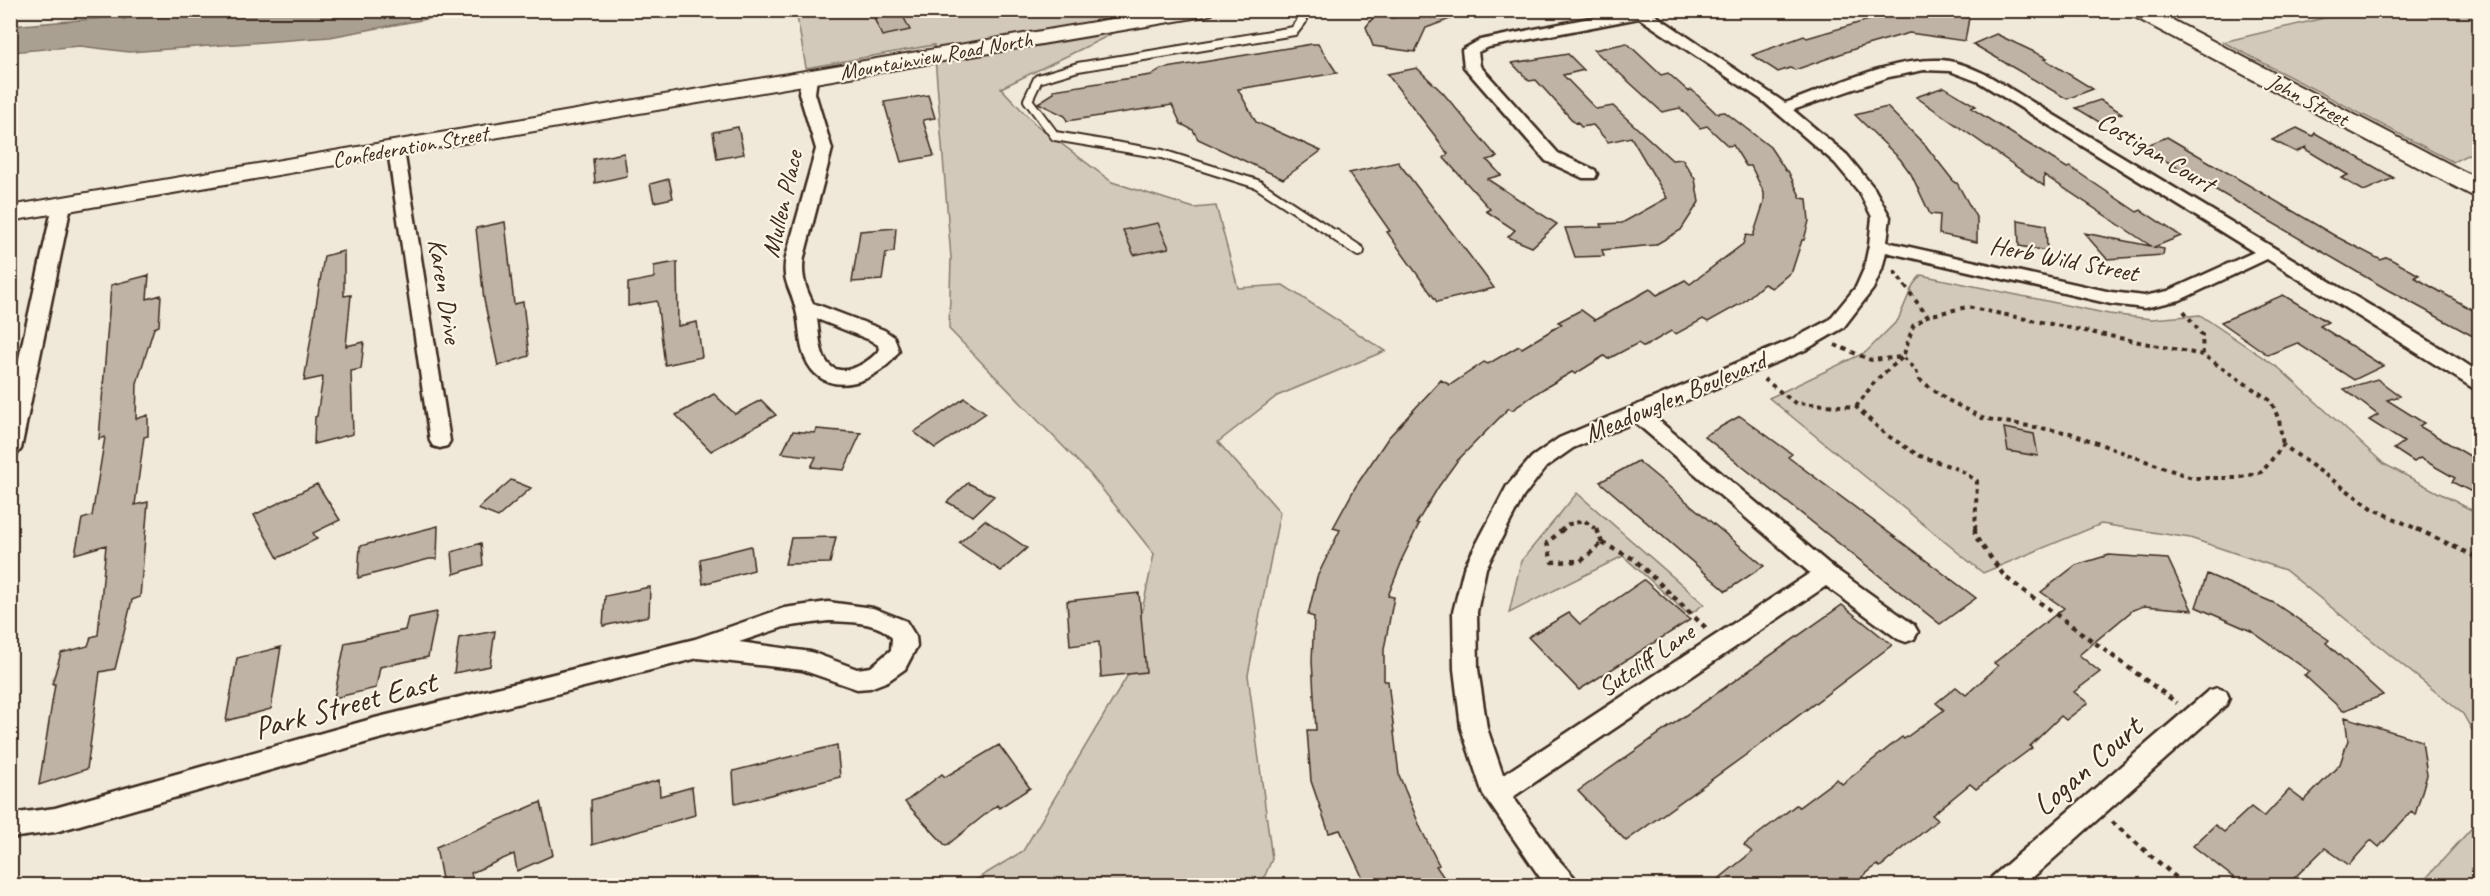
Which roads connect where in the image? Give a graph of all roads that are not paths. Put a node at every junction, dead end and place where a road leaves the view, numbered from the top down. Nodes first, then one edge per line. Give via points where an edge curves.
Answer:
1 (1205, 10) edge
2 (1297, 10) edge
3 (2136, 10) edge
4 (1638, 12) edge
5 (809, 78) junction
6 (1782, 109) junction
7 (396, 150) junction
8 (1589, 174) dead end
9 (2480, 190) edge
10 (62, 205) junction
11 (10, 214) edge
12 (1878, 245) junction
13 (1359, 251) dead end
14 (2268, 252) junction
15 (805, 307) dead end
16 (2480, 383) edge
17 (17, 392) edge
18 (1637, 413) junction
19 (440, 441) dead end
20 (10, 449) edge
21 (1826, 574) junction
22 (1906, 632) dead end
23 (698, 648) junction
24 (2217, 698) dead end
25 (1496, 794) junction
26 (10, 826) edge
27 (1564, 885) edge
28 (2002, 885) edge

1 - 5 main road, Mountainview Road North
2 - 13 lane via 1302,21 1294,31 1078,67 1038,79 1028,100 1055,136 1162,154 1257,184
3 - 9 main road, John Street
4 - 6 street, Meadowglen Boulevard
4 - 8 street via 1485,43 1470,50 1472,67 1552,157
5 - 7 main road, Confederation Street
5 - 15 street, Mullen Place via 807,93 824,149 792,274
6 - 12 street, Meadowglen Boulevard via 1841,159 1868,192 1881,217
6 - 14 street, Costigan Court via 1899,71 1940,65 1959,68 1984,79
7 - 10 main road, Confederation Street
7 - 19 street, Karen Drive
10 - 11 main road, Confederation Street
10 - 17 street
12 - 14 street, Herb Wild Street via 2111,298 2144,302 2173,296
12 - 18 street, Meadowglen Boulevard via 1864,289 1836,324
14 - 16 street, Costigan Court
17 - 20 street
18 - 21 street
18 - 25 street, Meadowglen Boulevard via 1566,443 1539,462 1515,492 1475,568 1465,612 1466,669 1474,728
21 - 22 street
21 - 25 street, Sutcliff Lane
23 - 23 street, Park Street East via 797,658 848,678 864,679 882,674 895,664 905,641 898,628 878,619 853,612 823,611 749,627
23 - 26 street, Park Street East via 375,729 56,820
24 - 28 street, Logan Court
25 - 27 street, Meadowglen Boulevard

